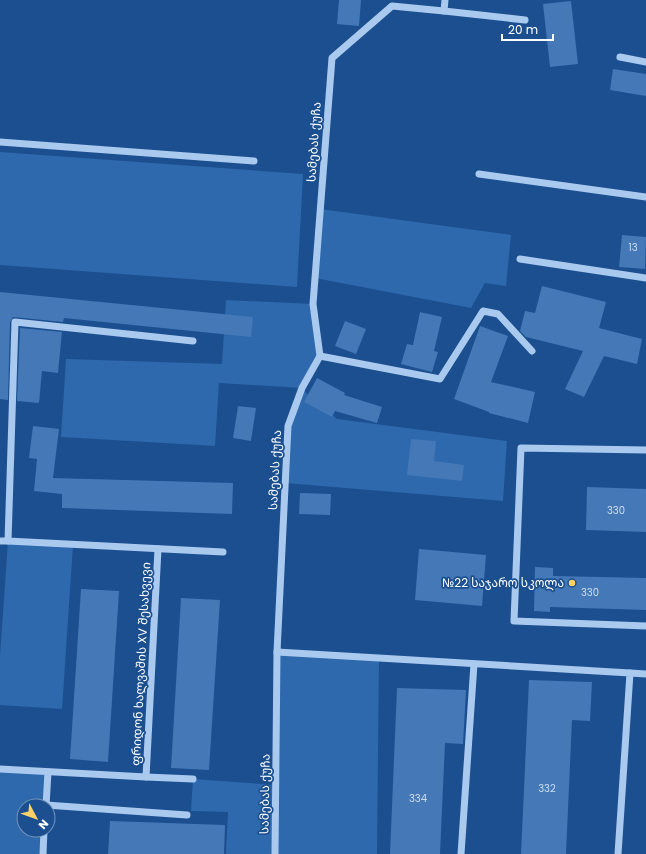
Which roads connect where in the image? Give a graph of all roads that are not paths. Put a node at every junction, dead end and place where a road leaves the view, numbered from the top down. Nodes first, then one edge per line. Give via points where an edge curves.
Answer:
1 (445, 0) edge
2 (444, 11) junction
3 (525, 20) dead end
4 (620, 57) dead end
5 (646, 62) edge
6 (0, 142) edge
7 (254, 161) dead end
8 (479, 174) dead end
9 (646, 197) edge
10 (520, 259) dead end
11 (646, 278) edge
12 (193, 341) dead end
13 (532, 351) dead end
14 (320, 356) junction
15 (646, 450) edge
16 (0, 541) edge
17 (8, 541) junction
18 (158, 549) junction
19 (223, 552) dead end
20 (646, 626) edge
21 (278, 652) junction
22 (474, 664) junction
23 (630, 673) junction
24 (646, 674) edge
25 (0, 769) edge
26 (48, 772) junction
27 (146, 777) junction
28 (193, 779) dead end
29 (46, 798) edge
30 (56, 806) edge
31 (187, 815) dead end
32 (44, 838) edge
33 (43, 854) edge
34 (275, 854) edge
35 (461, 854) edge
36 (618, 854) edge

1 - 2 street
2 - 3 street, სამებას ქუჩა
2 - 14 street, სამებას ქუჩა via 392,6 332,58 313,304
4 - 5 street
6 - 7 street
8 - 9 street
10 - 11 street
12 - 17 street via 15,322
13 - 14 street via 498,314 483,311 440,379
14 - 21 street, სამებას ქუჩა via 302,388 288,426
15 - 20 street via 520,448 514,621
16 - 17 street
17 - 18 street
18 - 19 street
18 - 27 street, ფრიდონ ხალვაშის XV შესახვევი
21 - 22 street
21 - 34 street, სამებას ქუჩა
22 - 23 street
22 - 35 street
23 - 24 street
23 - 36 street
25 - 26 street, ფრიდონ ხალვაშის XV შესახვევი
26 - 27 street, ფრიდონ ხალვაშის XV შესახვევი
26 - 29 street
27 - 28 street
30 - 31 street
32 - 33 street

